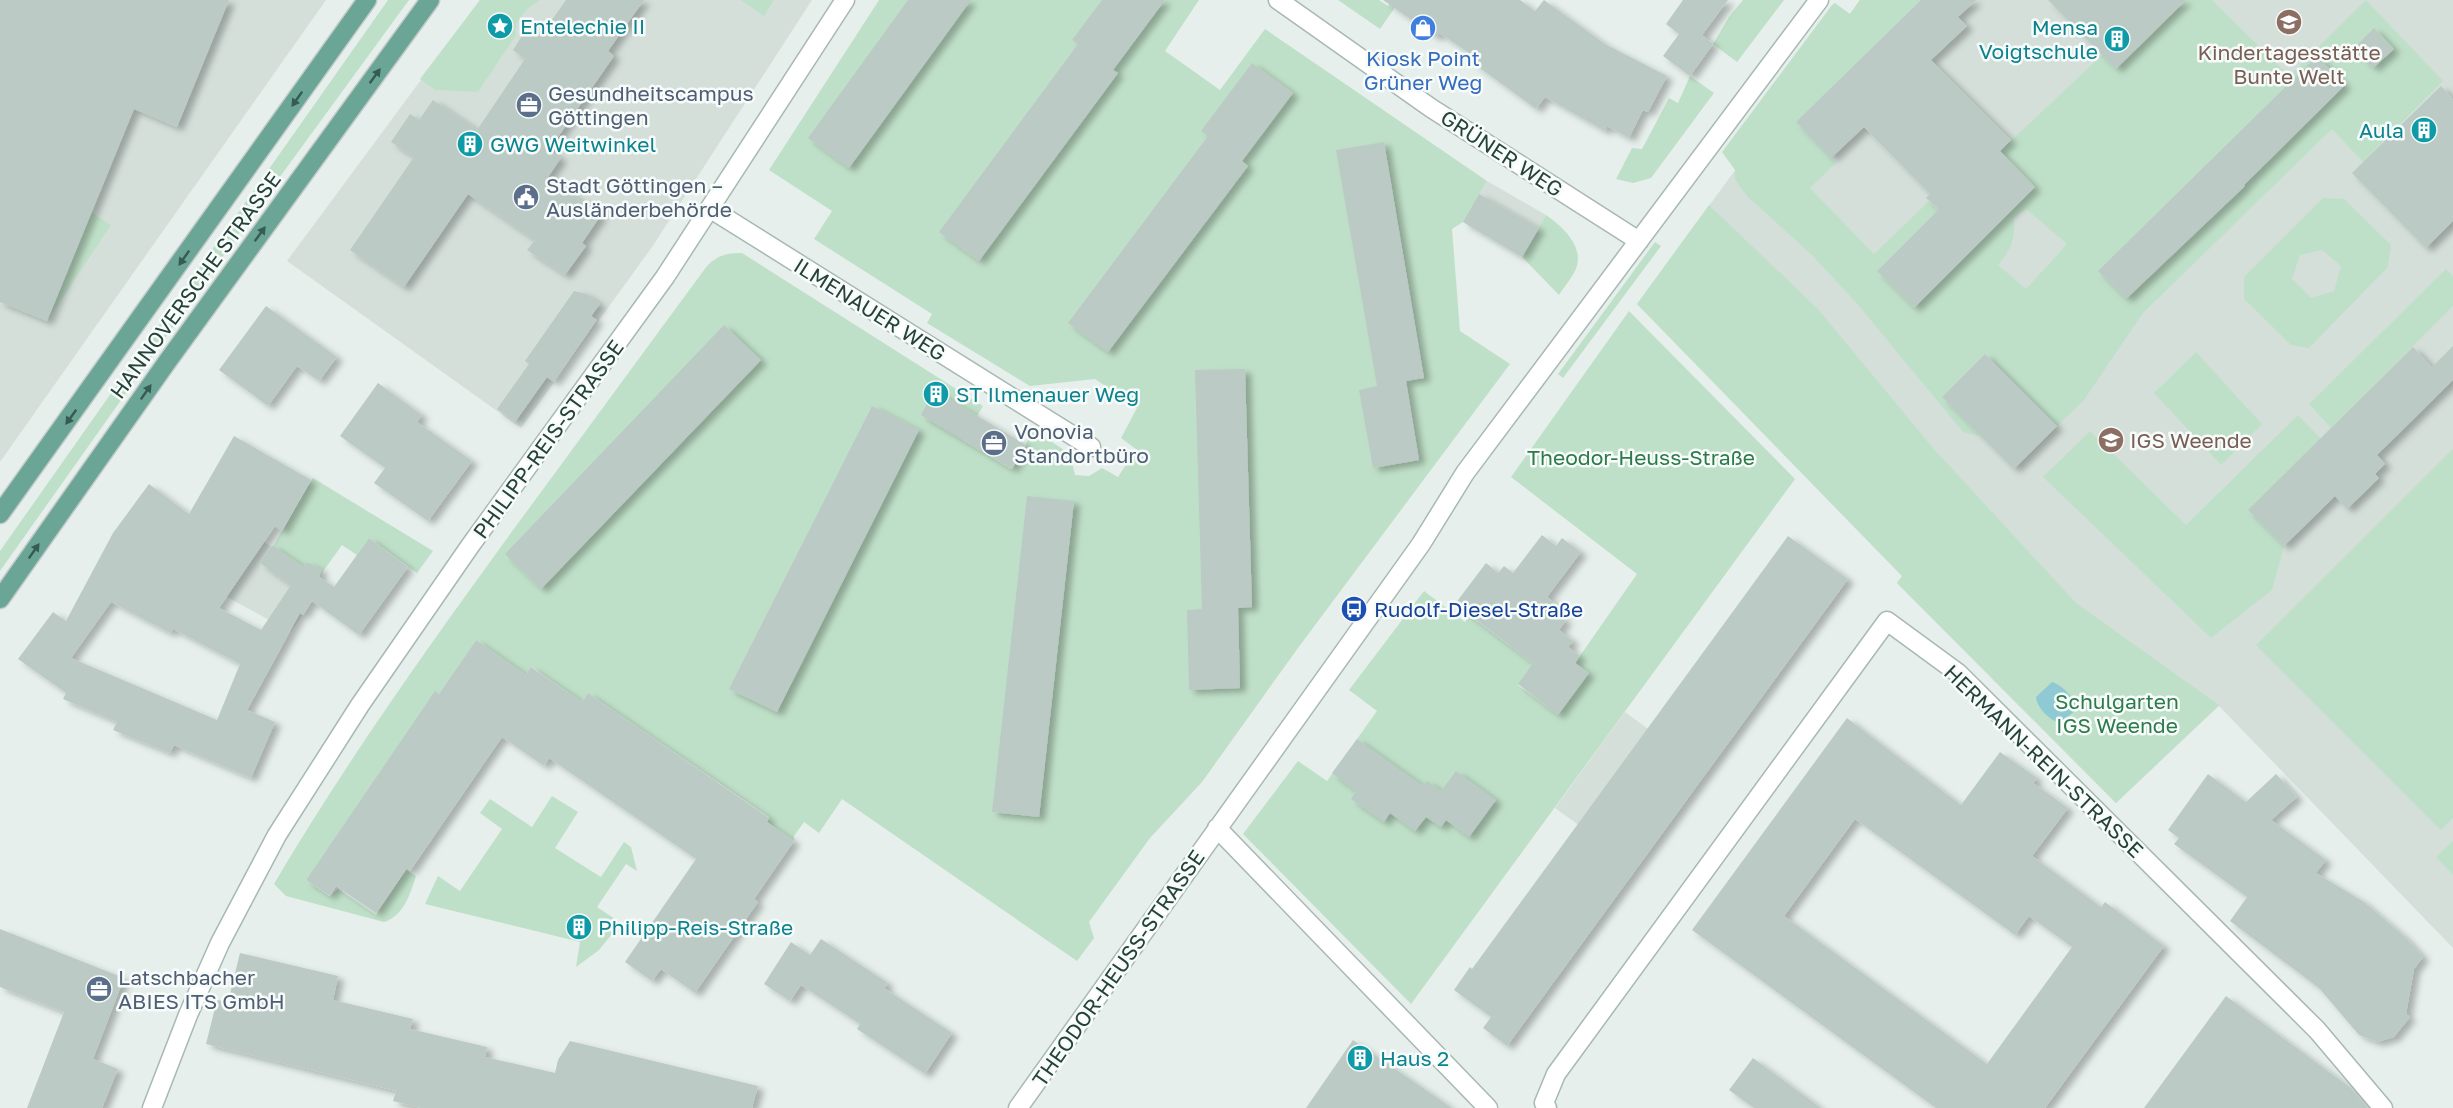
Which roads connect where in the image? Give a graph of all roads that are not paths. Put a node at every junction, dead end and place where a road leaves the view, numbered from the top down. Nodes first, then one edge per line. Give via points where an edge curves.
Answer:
1 (367, 0) edge
2 (430, 0) edge
3 (845, 0) edge
4 (1278, 0) edge
5 (1819, 0) edge
6 (711, 209) junction
7 (1639, 241) junction
8 (1091, 447) dead end
9 (0, 514) edge
10 (0, 599) edge
11 (1217, 828) junction
12 (152, 1108) edge
13 (1018, 1108) edge
14 (1488, 1108) edge
15 (1547, 1108) edge
16 (2383, 1108) edge

1 -> 9 main road, HANNOVERSCHE STRASSE
10 -> 2 main road, HANNOVERSCHE STRASSE
3 - 6 street, PHILIPP-REIS-STRASSE
4 - 7 street, GRÜNER WEG via 1431,108
5 - 7 street, THEODOR-HEUSS-STRASSE
6 - 8 street, ILMENAUER WEG
6 - 12 street, PHILIPP-REIS-STRASSE via 470,546 277,835 220,943
7 - 11 street, THEODOR-HEUSS-STRASSE via 1465,473 1421,544
11 - 13 street, THEODOR-HEUSS-STRASSE
11 - 14 street, THEODOR-HEUSS-STRASSE
15 - 16 street, HERMANN-REIN-STRASSE via 1544,1103 1556,1074 1887,621 1958,673 2317,1030

